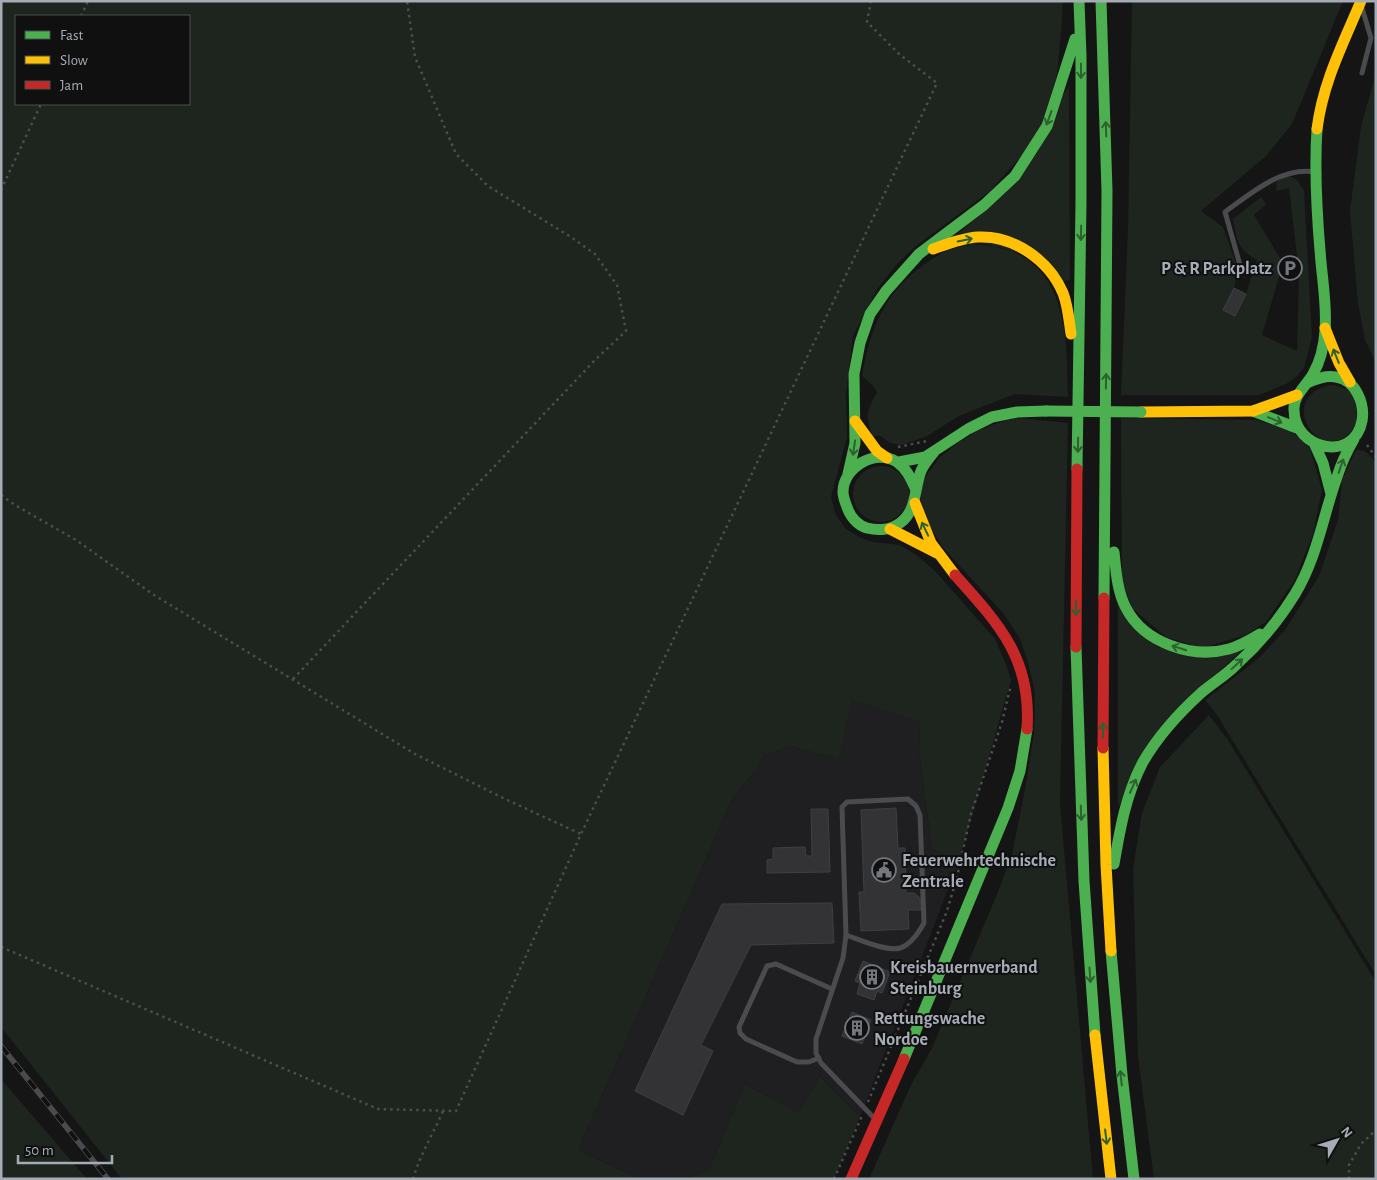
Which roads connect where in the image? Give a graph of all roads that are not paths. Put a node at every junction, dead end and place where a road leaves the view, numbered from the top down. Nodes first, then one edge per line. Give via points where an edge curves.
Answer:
1 (1079, 1) edge
2 (1101, 1) edge
3 (1361, 2) edge
4 (1080, 22) junction
5 (1362, 73) dead end
6 (1316, 172) junction
7 (918, 254) junction
8 (1242, 272) dead end
9 (1325, 328) junction
10 (1350, 382) junction
11 (1306, 383) junction
12 (1297, 395) junction
13 (1079, 396) junction
14 (1253, 410) junction
15 (856, 421) junction
16 (1297, 428) junction
17 (1354, 439) junction
18 (1315, 445) junction
19 (888, 452) junction
20 (934, 452) junction
21 (898, 462) junction
22 (1104, 465) junction
23 (848, 474) junction
24 (916, 490) junction
25 (1331, 494) junction
26 (914, 503) junction
27 (890, 528) junction
28 (937, 553) junction
29 (1272, 624) junction
30 (1108, 902) junction
31 (846, 935) junction
32 (832, 989) junction
33 (819, 1058) junction
34 (877, 1120) junction
35 (851, 1179) edge
36 (1111, 1179) edge
37 (1134, 1179) edge

1 - 4 main road
22 -> 2 main road via 1108,178
3 - 5 lane via 1371,38
3 - 6 main road via 1322,98
4 -> 7 main road via 1047,126 1014,176 984,205
4 -> 13 main road
6 - 8 lane via 1286,175 1264,185 1224,212
6 - 9 main road
7 -> 13 main road via 978,237 995,238 1019,247 1042,262 1055,277 1066,304
7 - 15 main road via 870,314 854,374
10 -> 9 main road
9 - 11 main road via 1317,368
10 - 11 main road via 1340,376 1328,375
10 - 17 main road via 1365,398 1366,412 1365,423
11 - 12 main road
12 - 14 main road
12 - 16 main road via 1294,406
13 -> 36 main road via 1076,583 1083,873 1098,1080
14 -> 16 main road
14 - 20 main road, bridge via 1016,410 967,429
15 - 19 main road via 877,451
15 -> 23 main road
16 - 18 main road
17 - 18 main road via 1342,446 1328,448
25 -> 17 main road via 1345,454
18 - 25 main road
19 - 21 main road
19 - 23 main road via 865,460
20 - 21 main road via 915,460
20 - 24 main road via 922,470
21 - 24 main road via 913,479
29 -> 22 main road via 1243,643 1219,652 1200,653 1162,641 1142,628 1126,609 1117,585
30 -> 22 main road via 1103,762
23 - 27 main road via 843,488 850,516 861,526 876,530
24 - 26 main road
25 - 29 main road via 1313,560 1296,594
26 - 27 main road via 910,514
28 -> 26 main road
27 - 28 main road
28 - 34 main road via 995,619 1010,642 1020,664 1027,694 1027,734 1017,785 944,967
30 -> 29 main road via 1129,794 1143,763 1184,710 1256,646
37 -> 30 main road via 1121,1078
31 - 31 lane via 842,808 848,802 908,799 920,815 924,923 917,936 900,948 886,948
31 - 32 lane via 843,958
32 - 33 lane via 816,1039
32 - 33 lane via 776,964 767,966 739,1027 746,1040 797,1062
33 - 34 lane
34 - 35 main road

